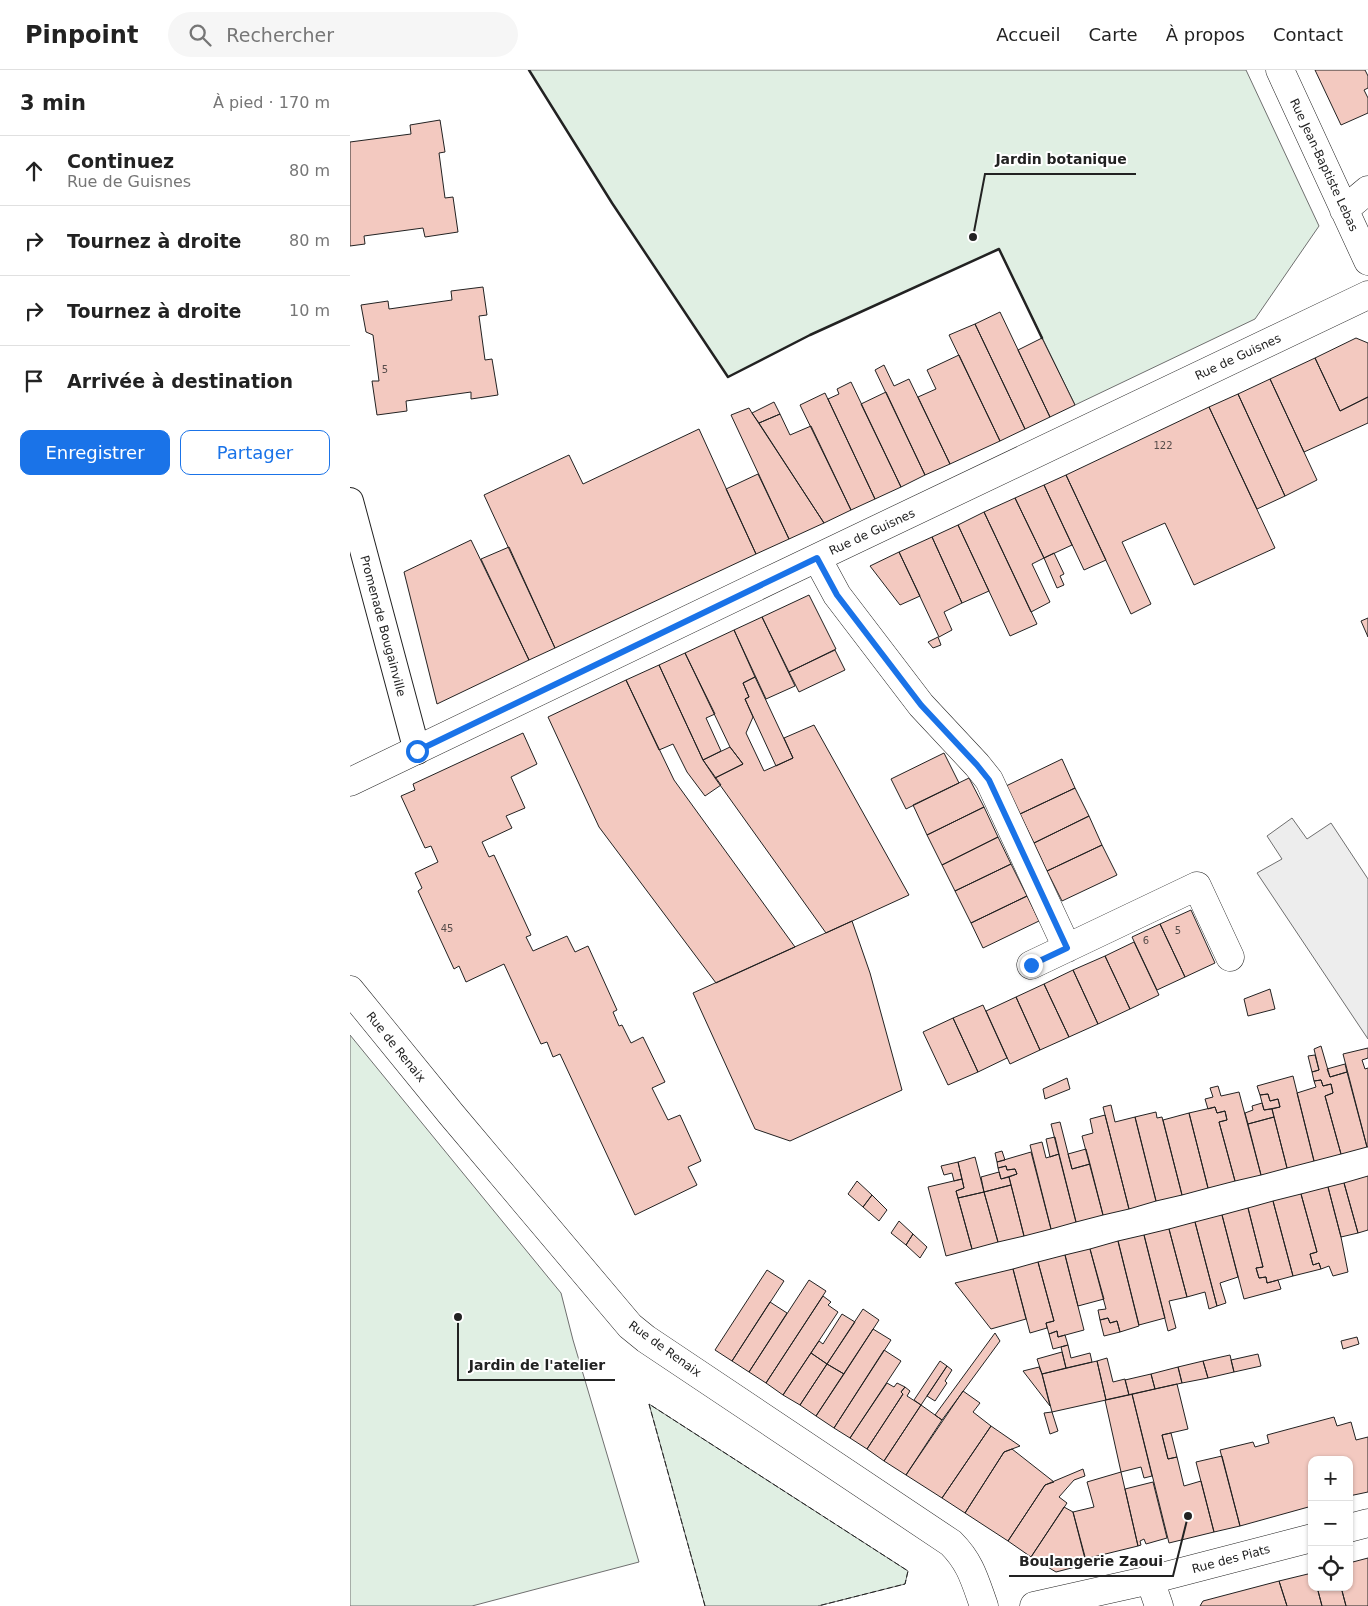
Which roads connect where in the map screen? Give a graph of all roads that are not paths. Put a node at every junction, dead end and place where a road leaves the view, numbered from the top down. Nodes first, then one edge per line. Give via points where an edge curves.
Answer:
1 (1280, 70) edge
2 (1368, 190) edge
3 (1344, 210) junction
4 (1368, 260) edge
5 (1368, 295) edge
6 (350, 501) edge
7 (817, 558) junction
8 (417, 751) junction
9 (350, 782) edge
10 (1067, 948) junction
11 (1230, 958) dead end
12 (1031, 965) dead end
13 (350, 990) edge
14 (1368, 1523) edge
15 (1353, 1527) edge
16 (1308, 1539) edge
17 (1150, 1580) junction
18 (984, 1606) edge
19 (1034, 1606) edge
20 (1159, 1606) edge

1 - 3 street, Rue Jean-Baptiste Lebas
2 - 3 street
3 - 4 street, Rue Jean-Baptiste Lebas
5 - 7 street, Rue de Guisnes
6 - 8 street, Promenade Bougainville
7 - 8 street, Rue de Guisnes
7 - 10 street via 837,595 921,705 989,780
8 - 9 street, Rue de Guisnes
10 - 11 street via 1197,886
10 - 12 street
13 - 18 street, Rue de Renaix via 630,1326 951,1543 971,1570
14 - 15 street
16 - 17 street, Rue des Piats
17 - 19 street, Rue des Piats
17 - 20 street

